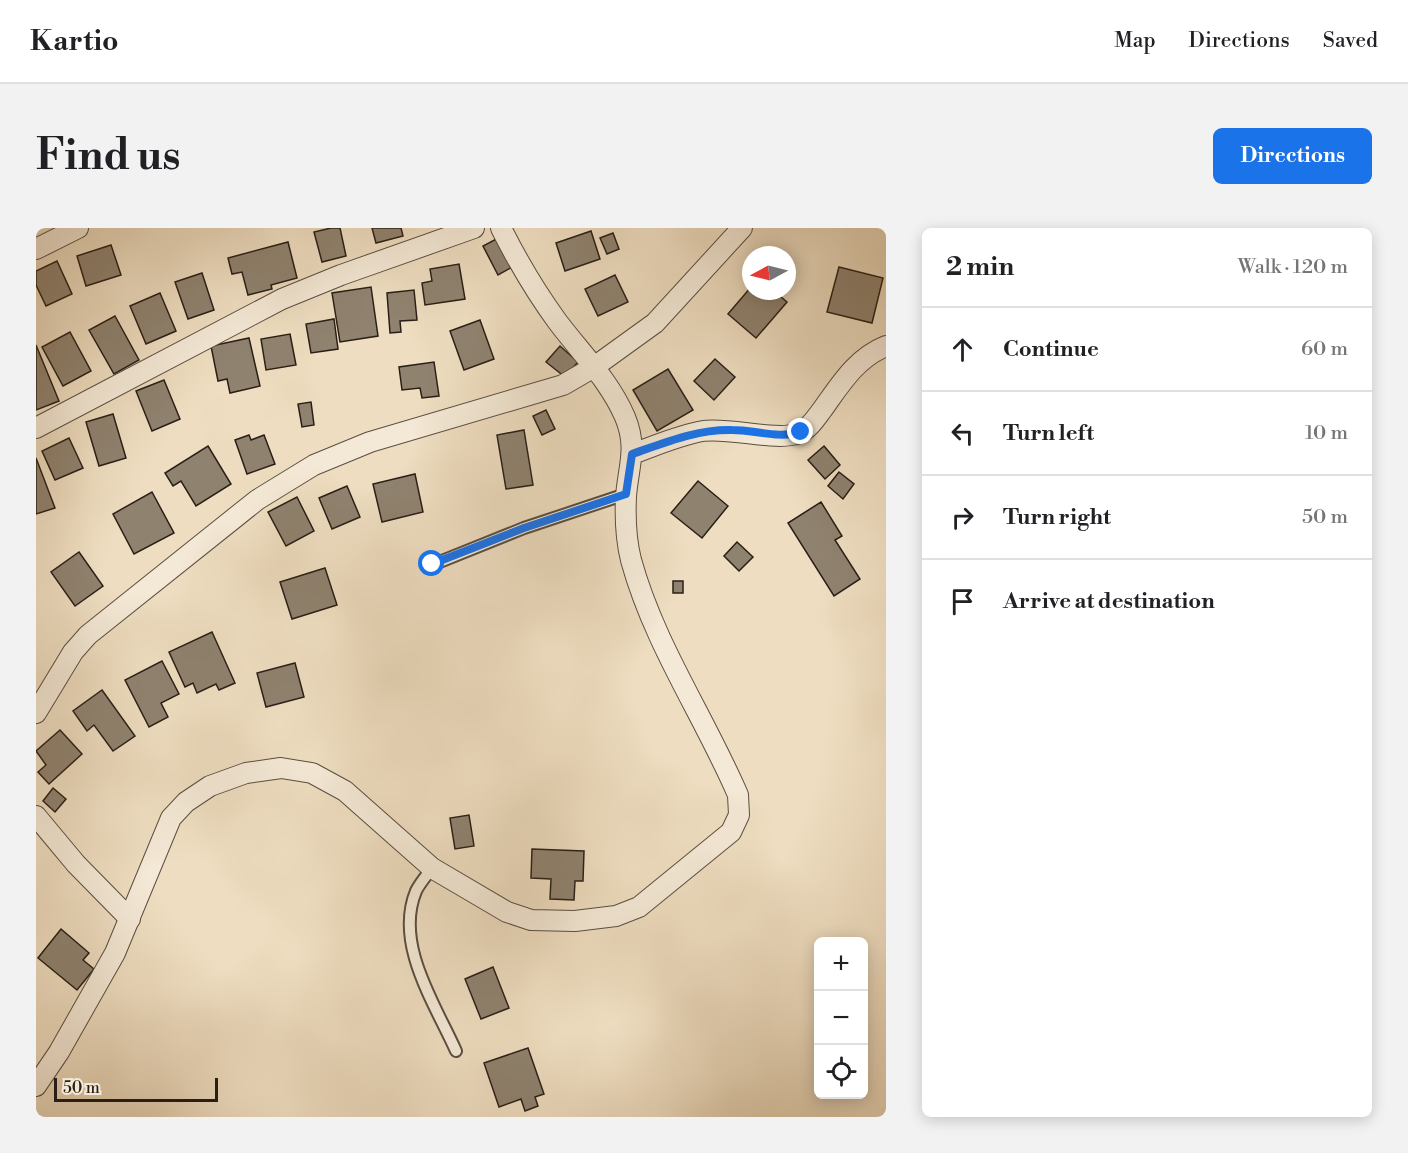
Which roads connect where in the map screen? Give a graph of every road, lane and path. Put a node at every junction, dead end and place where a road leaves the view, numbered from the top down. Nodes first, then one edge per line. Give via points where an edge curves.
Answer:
1 (78, 228) edge
2 (474, 228) edge
3 (501, 228) edge
4 (742, 228) edge
5 (36, 249) edge
6 (886, 346) edge
7 (594, 367) junction
8 (36, 428) edge
9 (632, 454) junction
10 (626, 494) junction
11 (432, 564) dead end
12 (36, 714) edge
13 (36, 816) edge
14 (432, 868) junction
15 (130, 919) junction
16 (456, 1051) dead end
17 (36, 1086) edge

1 - 5 street
2 - 8 street via 282,299
3 - 7 street via 557,321
4 - 7 street via 655,323
6 - 9 street via 871,351 854,366 801,432 788,436 733,429 702,431
7 - 9 street via 625,418
7 - 12 street via 563,385 370,442 314,465 267,494 88,635 73,652
9 - 10 street
10 - 11 lane
10 - 14 street via 625,526 644,604 738,795 739,815 731,832 639,906 616,916 575,921 531,920 507,912
13 - 15 street
14 - 15 street via 345,791 312,773 281,768 246,773 210,786 171,818
14 - 16 lane via 416,891 409,921 412,951
15 - 17 street via 91,997

